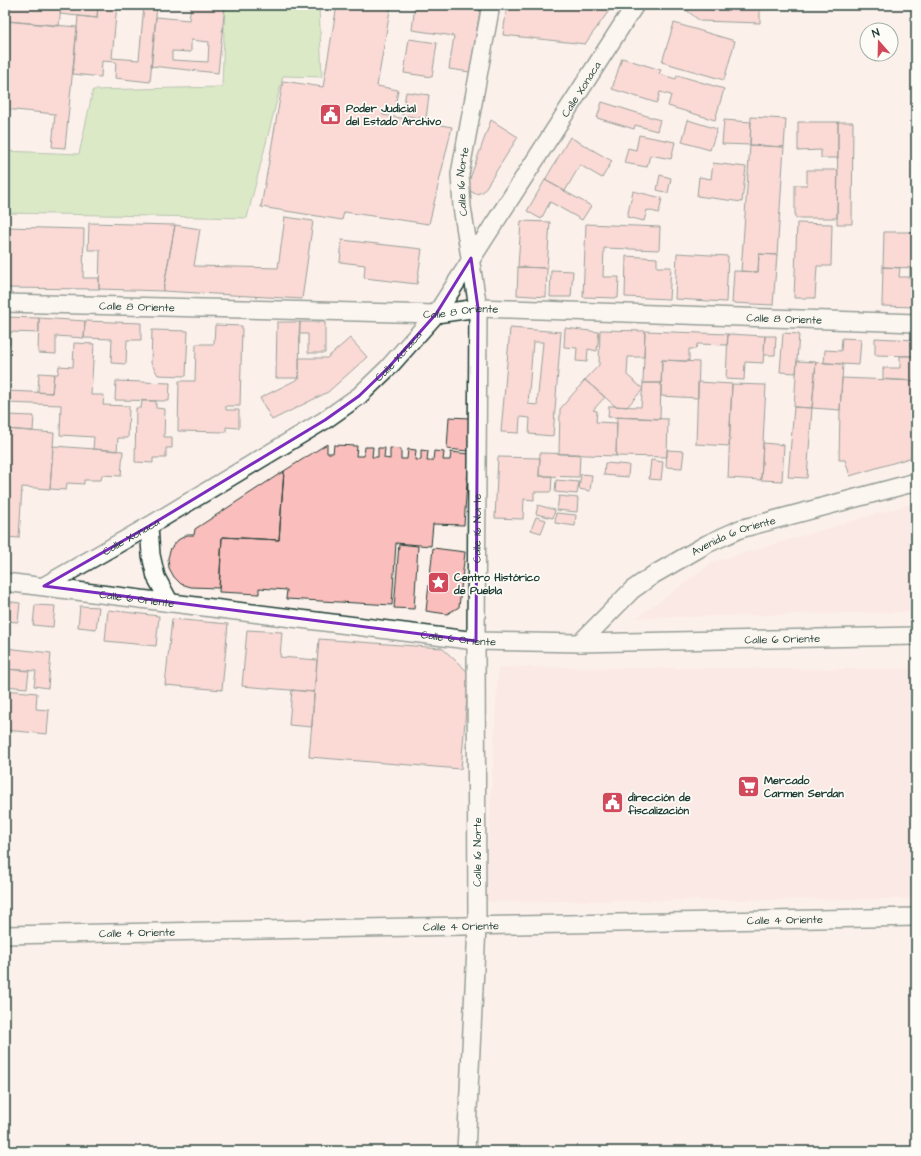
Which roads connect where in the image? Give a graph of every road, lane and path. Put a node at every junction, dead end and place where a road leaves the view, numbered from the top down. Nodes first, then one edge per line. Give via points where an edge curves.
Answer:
1 (491, 5) edge
2 (635, 5) edge
3 (471, 258) junction
4 (5, 303) edge
5 (478, 308) junction
6 (436, 314) junction
7 (916, 323) edge
8 (916, 482) edge
9 (148, 526) junction
10 (5, 582) edge
11 (44, 586) junction
12 (170, 603) junction
13 (916, 636) edge
14 (476, 641) junction
15 (580, 643) junction
16 (916, 918) edge
17 (477, 927) junction
18 (5, 935) edge
19 (466, 1151) edge

1 - 3 street, Calle 16 Norte via 460,174 462,207
2 - 3 street, Calle Xonaca
3 - 5 street, Calle 16 Norte
3 - 6 street, Calle Xonaca
4 - 6 street, Calle 8 Oriente
5 - 6 street, Calle 8 Oriente
5 - 7 street, Calle 8 Oriente
5 - 14 street, Calle 16 Norte
6 - 9 street, Calle Xonaca via 359,396 325,420
8 - 15 street, Avenida 6 Oriente via 740,529 707,544 632,590
9 - 11 street, Calle Xonaca
9 - 12 street via 156,577
10 - 11 street, Calle 6 Oriente
11 - 12 street, Calle 6 Oriente
12 - 14 street, Calle 6 Oriente
13 - 15 street, Calle 6 Oriente
14 - 15 street, Calle 6 Oriente
14 - 17 street, Calle 16 Norte
16 - 17 street, Calle 4 Oriente
17 - 18 street, Calle 4 Oriente
17 - 19 street, Calle 16 Norte

